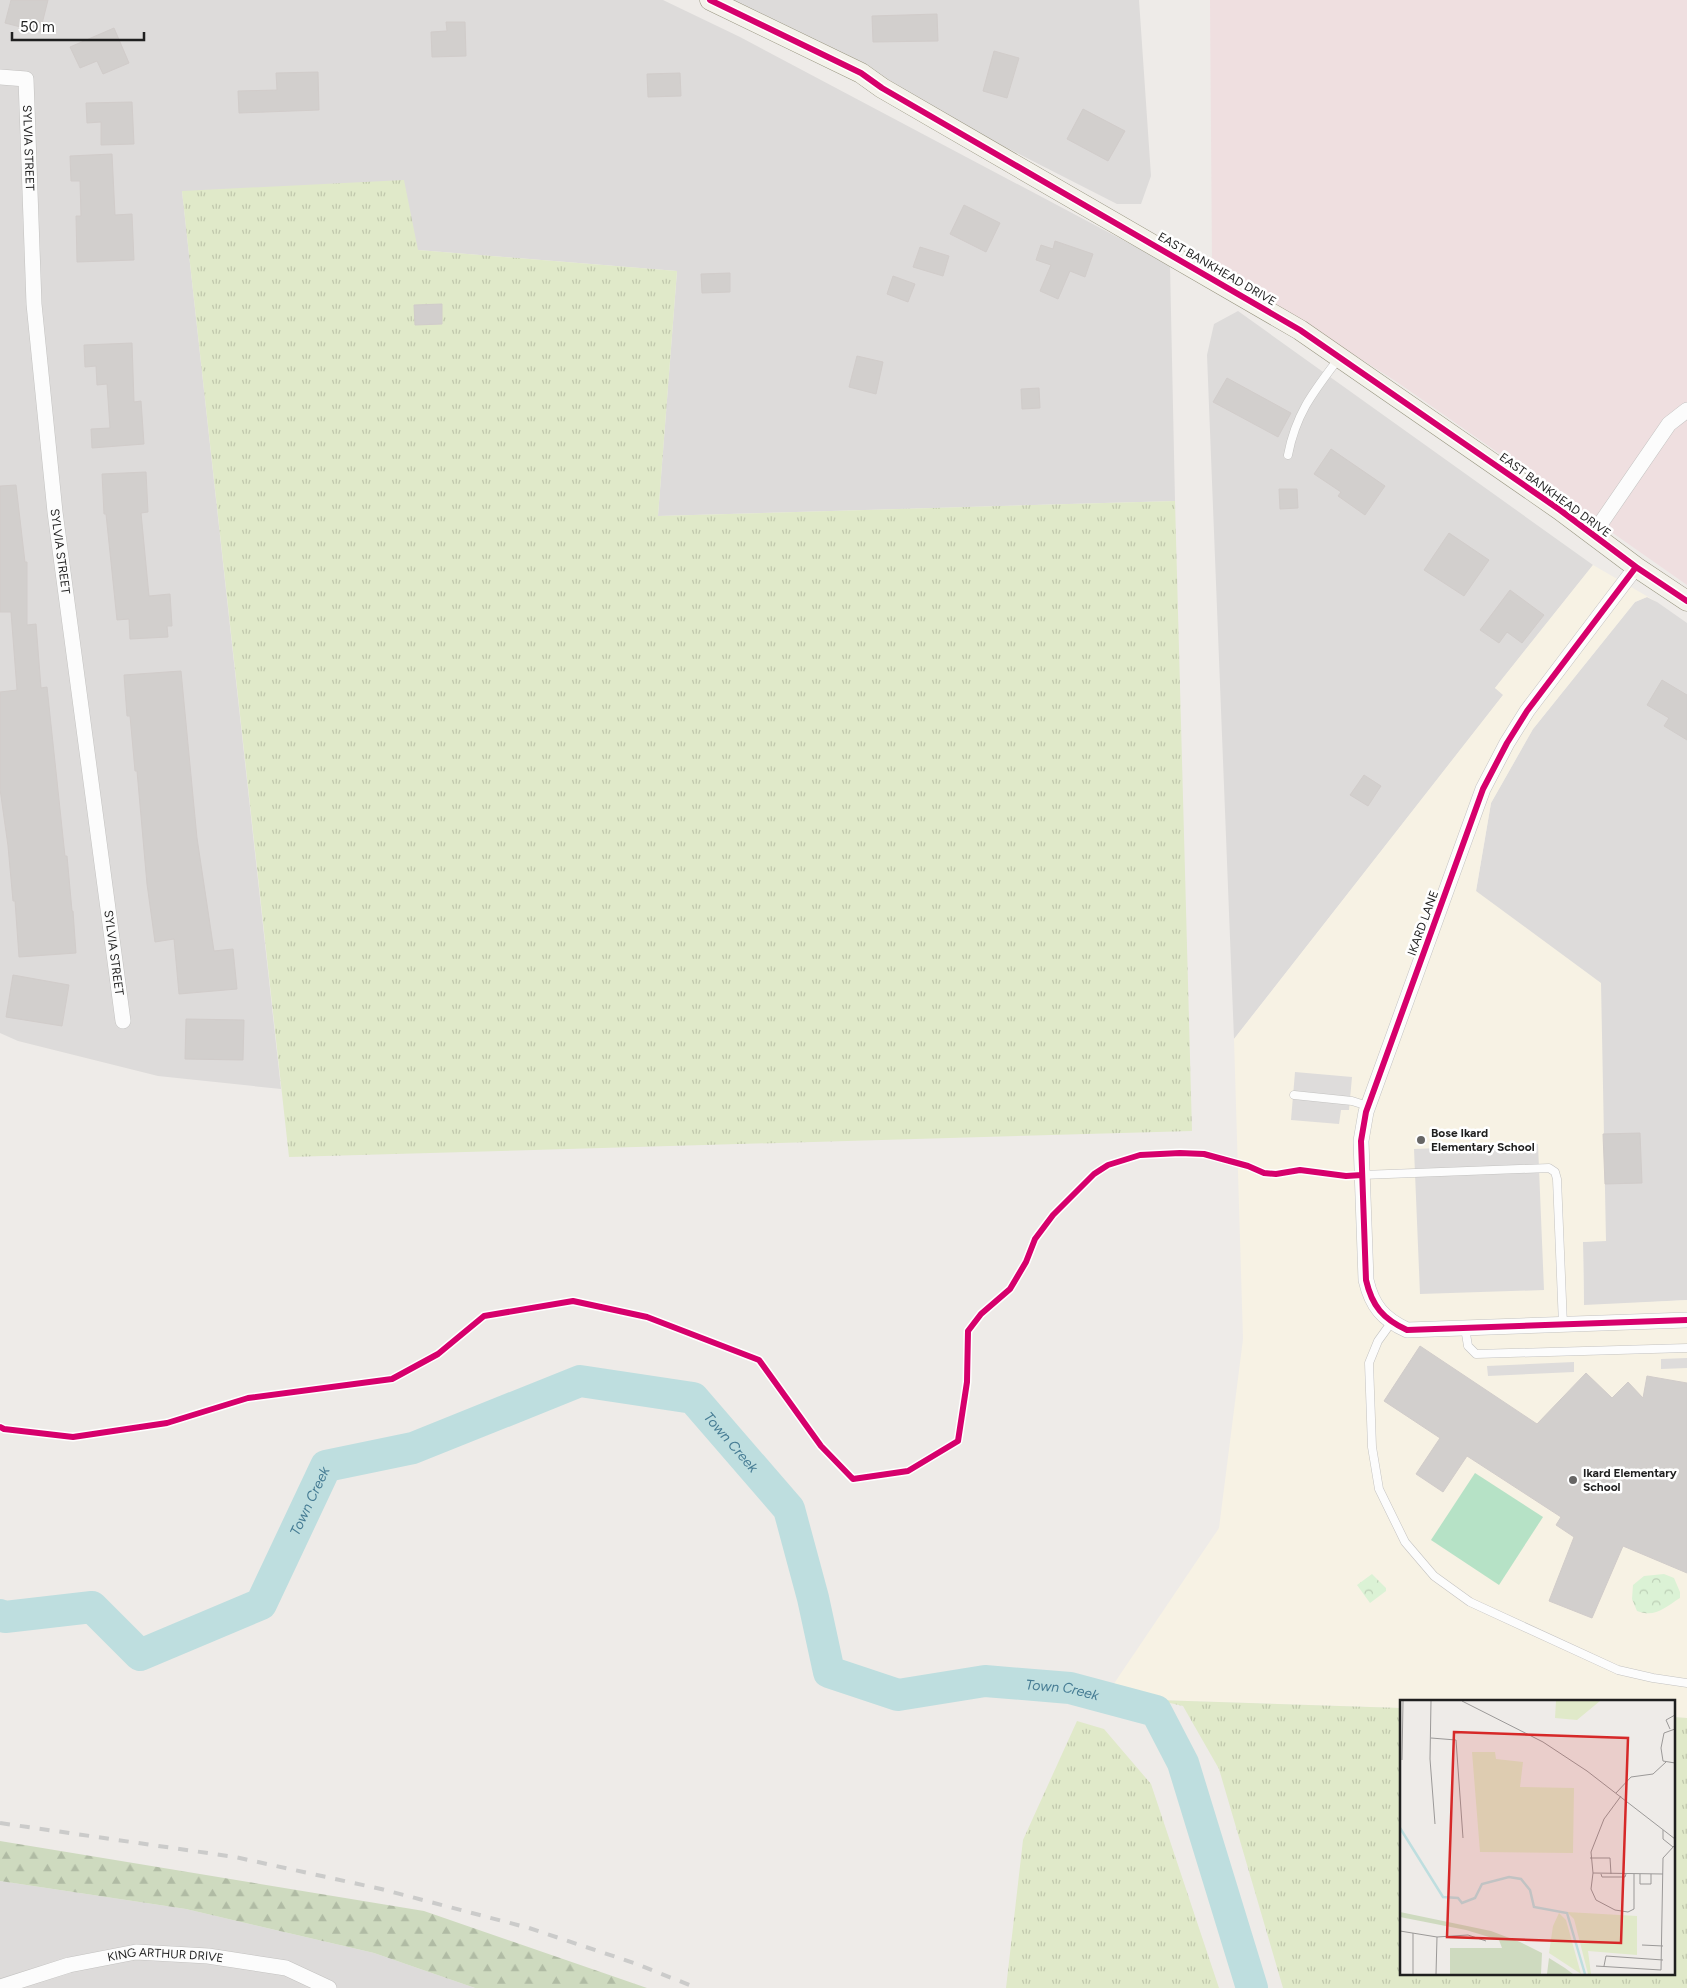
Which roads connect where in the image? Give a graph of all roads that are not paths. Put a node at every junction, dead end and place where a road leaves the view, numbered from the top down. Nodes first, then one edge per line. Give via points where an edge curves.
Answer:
1 (710, 0) edge
2 (0, 77) edge
3 (1339, 358) junction
4 (1687, 410) edge
5 (1288, 455) dead end
6 (1592, 536) junction
7 (1636, 567) junction
8 (1687, 601) edge
9 (123, 1021) dead end
10 (1294, 1096) dead end
11 (1368, 1106) junction
12 (1362, 1176) junction
13 (1687, 1320) edge
14 (1391, 1323) junction
15 (1563, 1325) junction
16 (1465, 1328) junction
17 (1687, 1348) edge
18 (1687, 1683) edge
19 (0, 1986) edge
20 (329, 1988) edge

1 - 3 street, EAST BANKHEAD DRIVE via 861,73 1300,330
2 - 9 street, SYLVIA STREET via 26,79 34,304 55,512
3 - 5 lane via 1304,405 1292,434
3 - 6 street, EAST BANKHEAD DRIVE via 1560,510
4 - 6 street via 1669,424
6 - 7 street, EAST BANKHEAD DRIVE
7 - 8 street, EAST BANKHEAD DRIVE
7 - 11 street, IKARD LANE via 1527,711 1483,789
10 - 11 lane via 1352,1101
11 - 12 street, IKARD LANE via 1361,1141
12 - 14 street, IKARD LANE via 1366,1280 1370,1296
12 - 15 lane via 1549,1168 1555,1172
13 - 15 street
14 - 16 street via 1408,1330
14 - 18 lane via 1378,1341 1369,1363 1372,1447 1379,1489 1405,1542 1434,1576 1470,1602 1618,1670
15 - 16 street
16 - 17 lane via 1468,1346 1476,1354
19 - 20 street, KING ARTHUR DRIVE via 70,1965 136,1952 208,1956 286,1968

